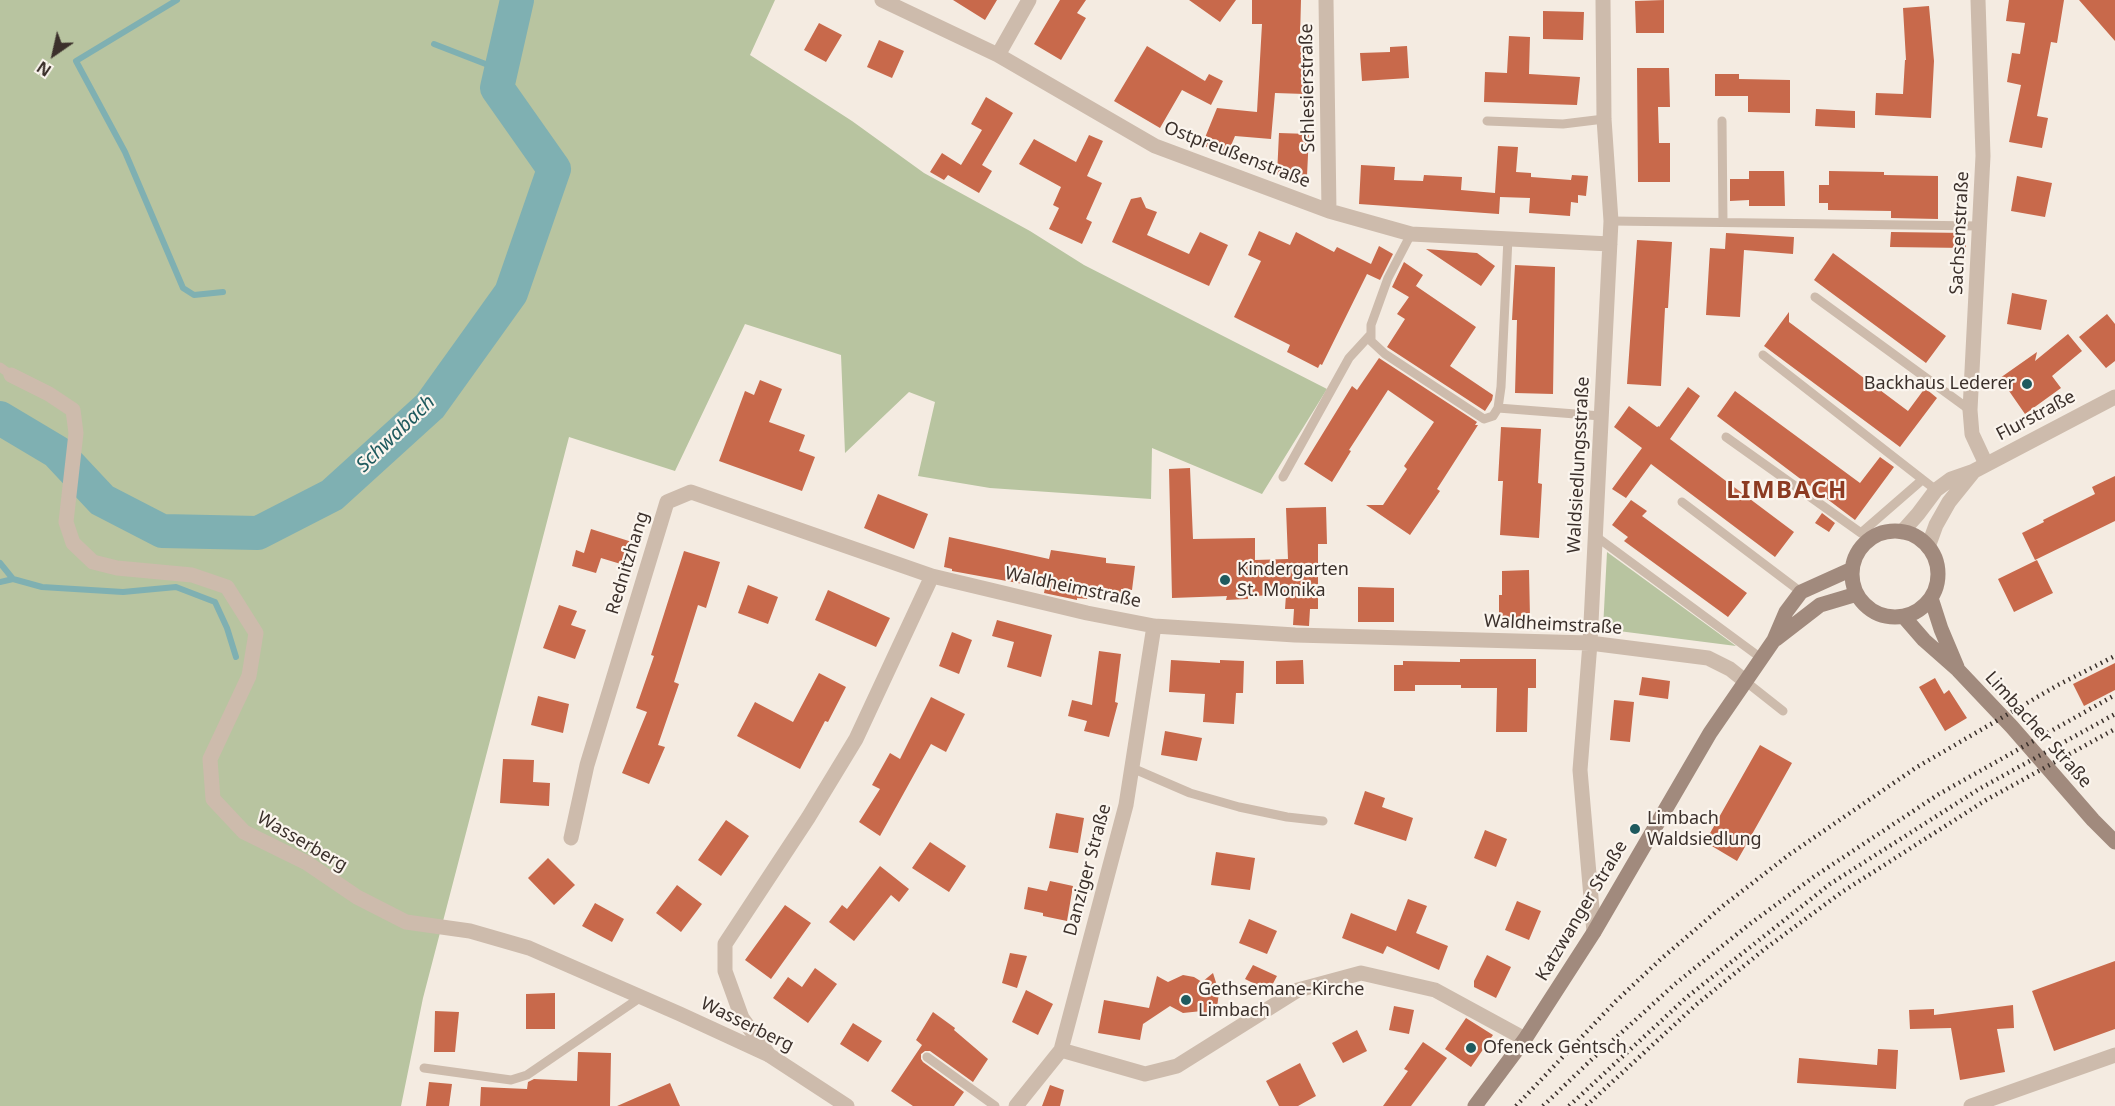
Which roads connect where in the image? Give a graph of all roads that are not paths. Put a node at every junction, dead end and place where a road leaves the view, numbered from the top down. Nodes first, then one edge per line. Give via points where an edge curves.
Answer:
1 (882, 0) edge
2 (1029, 0) edge
3 (1326, 0) edge
4 (1603, 0) edge
5 (1978, 0) edge
6 (998, 55) junction
7 (1604, 119) junction
8 (1488, 121) dead end
9 (1722, 121) dead end
10 (1329, 211) junction
11 (1611, 221) junction
12 (1723, 222) junction
13 (1979, 226) junction
14 (1411, 234) junction
15 (1508, 238) junction
16 (1610, 244) junction
17 (1815, 297) dead end
18 (1371, 334) junction
19 (1763, 355) dead end
20 (6, 371) edge
21 (2115, 397) edge
22 (1498, 408) junction
23 (1970, 410) junction
24 (1601, 416) junction
25 (1726, 437) dead end
26 (1980, 467) junction
27 (1283, 477) dead end
28 (1922, 480) junction
29 (1936, 490) junction
30 (1682, 502) dead end
31 (1902, 532) junction
32 (1594, 535) junction
33 (1928, 547) junction
34 (1852, 569) junction
35 (932, 576) junction
36 (1801, 592) junction
37 (1857, 594) junction
38 (1931, 598) junction
39 (1904, 617) junction
40 (1154, 626) junction
41 (1774, 640) junction
42 (1590, 644) junction
43 (1761, 658) junction
44 (1959, 670) junction
45 (1744, 681) junction
46 (1783, 711) dead end
47 (1132, 768) junction
48 (1323, 821) dead end
49 (571, 838) dead end
50 (2115, 842) edge
51 (1594, 932) junction
52 (641, 997) junction
53 (1525, 1039) junction
54 (1061, 1050) junction
55 (770, 1055) junction
56 (2115, 1055) edge
57 (927, 1058) dead end
58 (424, 1068) dead end
59 (828, 1100) edge
60 (848, 1106) edge
61 (995, 1106) edge
62 (1016, 1106) edge
63 (1475, 1106) edge
64 (1971, 1106) edge

1 - 6 street, Ostpreußenstraße
2 - 6 street
3 - 10 street, Schlesierstraße
4 - 7 street, Waldsiedlungsstraße
5 - 13 street, Sachsenstraße via 1983,156
6 - 10 street, Ostpreußenstraße via 1155,146
7 - 8 lane via 1563,124
7 - 11 street, Waldsiedlungsstraße
9 - 12 lane
10 - 14 street, Ostpreußenstraße
11 - 12 lane
11 - 16 street, Waldsiedlungsstraße
12 - 13 lane
13 - 23 street, Sachsenstraße
14 - 15 street, Ostpreußenstraße
14 - 18 lane via 1388,278
15 - 16 street, Ostpreußenstraße
15 - 22 lane
16 - 24 street, Waldsiedlungsstraße
17 - 23 lane
18 - 22 lane via 1371,341 1385,354 1478,416 1493,416
18 - 27 lane via 1349,358
19 - 28 lane
20 - 52 street, Wasserberg via 73,410 76,432 66,522 73,543 93,562 192,575 227,587 256,633 249,676 210,759 213,799 243,832 406,922 470,930 529,948
21 - 26 street, Flurstraße
22 - 24 lane
23 - 26 street, Sachsenstraße
24 - 32 street, Waldsiedlungsstraße
25 - 28 lane via 1861,533
26 - 29 street, Flurstraße
26 - 33 street, Flurstraße via 1949,502
28 - 29 lane
29 - 31 street, Flurstraße
30 - 36 lane
31 - 33 main road
31 - 34 main road via 1884,533 1868,541 1857,554
32 - 42 street, Waldsiedlungsstraße
32 - 43 lane
33 - 38 main road via 1936,563 1938,581
34 - 36 main road
34 - 37 main road
35 - 40 street, Waldheimstraße
35 - 49 street, Rednitzhang via 691,492 667,502 587,765
35 - 55 street via 856,739 725,944 725,971 742,1018
36 - 41 main road, Katzwanger Straße via 1786,612
37 - 39 main road via 1869,608 1885,616
37 - 41 main road, Katzwanger Straße via 1820,605
38 - 39 main road
38 - 44 main road, Limbacher Straße
39 - 44 main road, Limbacher Straße
40 - 42 street, Waldheimstraße via 1295,635
40 - 47 street, Danziger Straße
41 - 43 main road, Katzwanger Straße
42 - 45 street, Waldheimstraße via 1708,658
42 - 51 street, Waldsiedlungsstraße via 1580,770
43 - 45 main road, Katzwanger Straße
44 - 50 main road, Limbacher Straße
45 - 46 lane
45 - 51 main road, Katzwanger Straße
47 - 48 lane via 1200,796 1268,813
47 - 54 street, Danziger Straße via 1126,805
51 - 53 main road, Katzwanger Straße
52 - 55 street, Wasserberg
52 - 58 lane via 527,1075 511,1080
53 - 54 street via 1435,990 1361,973 1298,990 1177,1066 1146,1074
53 - 63 main road, Katzwanger Straße
54 - 62 street, Danziger Straße
55 - 59 street, Wasserberg
56 - 64 street
57 - 61 lane
59 - 60 street, Wasserberg

